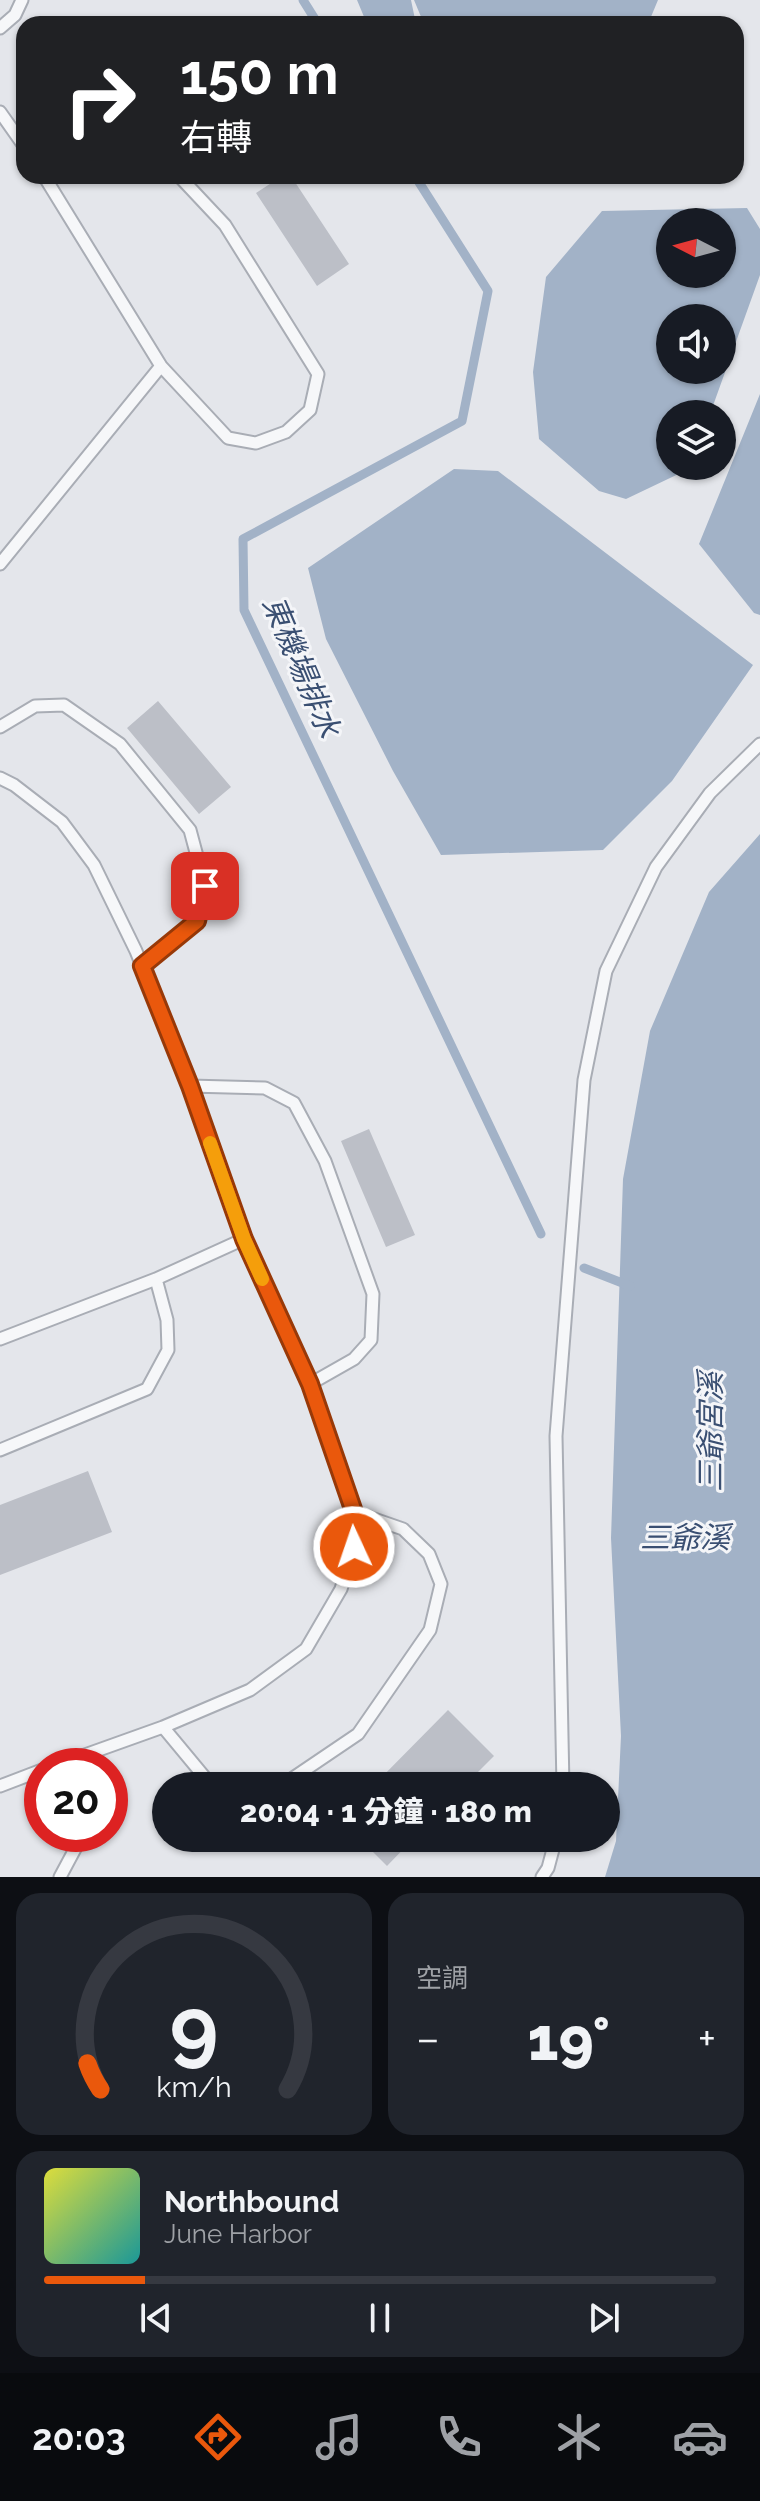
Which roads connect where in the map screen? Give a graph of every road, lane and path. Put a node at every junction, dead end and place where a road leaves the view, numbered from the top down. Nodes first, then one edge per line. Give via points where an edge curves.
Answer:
1 (22, 0) edge
2 (0, 28) edge
3 (0, 112) edge
4 (16, 135) edge
5 (49, 184) edge
6 (187, 184) edge
7 (161, 366) junction
8 (0, 564) edge
9 (0, 727) edge
10 (760, 744) edge
11 (0, 778) edge
12 (142, 966) junction
13 (190, 1086) junction
14 (244, 1239) junction
15 (156, 1279) junction
16 (0, 1339) edge
17 (310, 1384) junction
18 (0, 1450) edge
19 (354, 1512) junction
20 (163, 1727) junction
21 (109, 1748) edge
22 (200, 1772) edge
23 (302, 1772) edge
24 (563, 1772) edge
25 (24, 1777) edge
26 (0, 1786) edge
27 (73, 1852) edge
28 (551, 1852) edge
29 (60, 1877) edge
30 (542, 1877) edge

1 - 2 lane
3 - 4 lane
5 - 7 lane
6 - 7 lane via 225,225 318,374 310,410 286,432 256,443 228,438
7 - 8 lane
9 - 12 lane via 35,706 64,705 120,744 190,830 205,886 197,921
10 - 24 lane via 710,793 656,867 606,971 584,1080 556,1436
11 - 12 lane via 62,822 94,865
12 - 13 lane
13 - 14 lane
13 - 17 lane via 265,1088 294,1103 325,1161 373,1294 371,1340 354,1359
14 - 15 lane
14 - 17 lane
15 - 16 lane
15 - 18 lane via 167,1320 168,1350 147,1389
17 - 19 lane
19 - 20 lane via 354,1547 341,1589 306,1649 250,1690
19 - 23 lane via 403,1529 429,1554 441,1584 430,1630 358,1734
20 - 21 lane
20 - 22 lane
25 - 26 lane
27 - 29 lane
28 - 30 lane

